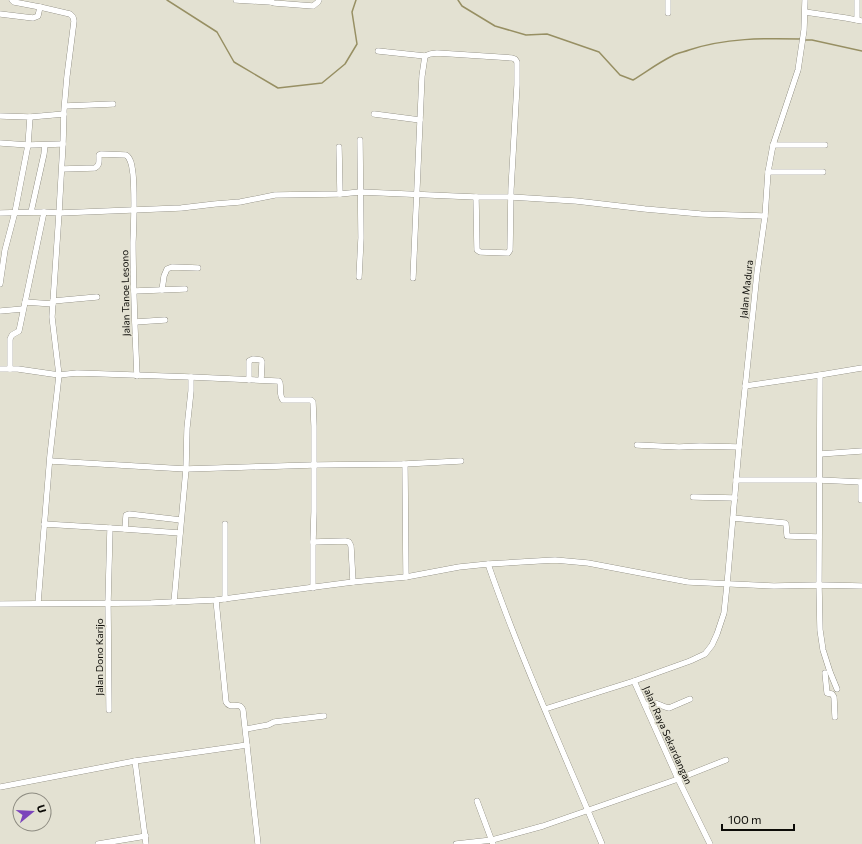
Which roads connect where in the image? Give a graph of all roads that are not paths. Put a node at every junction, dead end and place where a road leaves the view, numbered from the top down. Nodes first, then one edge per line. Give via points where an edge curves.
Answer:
1 (12, 0) edge
2 (236, 0) edge
3 (319, 0) edge
4 (668, 0) edge
5 (805, 0) edge
6 (857, 0) edge
7 (271, 1) edge
8 (40, 7) junction
9 (805, 12) junction
10 (668, 13) dead end
11 (0, 14) edge
12 (860, 21) edge
13 (378, 51) dead end
14 (425, 56) junction
15 (114, 104) dead end
16 (65, 106) junction
17 (64, 114) junction
18 (374, 114) dead end
19 (0, 116) edge
20 (30, 117) junction
21 (420, 120) junction
22 (360, 140) dead end
23 (0, 143) edge
24 (64, 144) junction
25 (28, 145) junction
26 (45, 145) junction
27 (773, 145) junction
28 (825, 145) dead end
29 (339, 147) dead end
30 (62, 169) junction
31 (768, 172) junction
32 (823, 172) dead end
33 (360, 192) junction
34 (340, 194) junction
35 (416, 195) junction
36 (511, 196) junction
37 (476, 197) junction
38 (134, 210) junction
39 (15, 212) junction
40 (31, 212) junction
41 (44, 212) junction
42 (0, 213) edge
43 (59, 213) junction
44 (764, 216) junction
45 (198, 268) dead end
46 (359, 277) dead end
47 (413, 278) dead end
48 (0, 284) edge
49 (185, 289) dead end
50 (162, 290) junction
51 (134, 291) junction
52 (97, 297) dead end
53 (25, 302) junction
54 (53, 302) junction
55 (23, 309) junction
56 (0, 311) edge
57 (165, 320) dead end
58 (135, 322) junction
59 (862, 368) edge
60 (0, 369) edge
61 (10, 369) junction
62 (59, 375) junction
63 (820, 375) junction
64 (136, 376) junction
65 (191, 377) junction
66 (249, 380) junction
67 (261, 380) junction
68 (745, 386) junction
69 (637, 445) dead end
70 (739, 447) junction
71 (862, 451) edge
72 (820, 454) junction
73 (50, 461) junction
74 (461, 461) dead end
75 (404, 464) junction
76 (314, 465) junction
77 (186, 469) junction
78 (736, 480) junction
79 (819, 480) junction
80 (862, 482) edge
81 (693, 497) dead end
82 (735, 498) junction
83 (861, 500) dead end
84 (733, 518) junction
85 (181, 520) junction
86 (44, 524) junction
87 (225, 524) dead end
88 (110, 528) junction
89 (125, 529) junction
90 (180, 533) junction
91 (819, 537) junction
92 (312, 542) junction
93 (488, 564) junction
94 (406, 577) junction
95 (353, 582) junction
96 (727, 585) junction
97 (819, 585) junction
98 (862, 586) edge
99 (313, 588) junction
100 (225, 599) junction
101 (216, 600) junction
102 (174, 602) junction
103 (38, 603) junction
104 (108, 603) junction
105 (0, 604) edge
106 (826, 673) dead end
107 (634, 681) junction
108 (836, 689) dead end
109 (690, 699) dead end
110 (645, 705) junction
111 (545, 709) junction
112 (109, 710) dead end
113 (324, 716) dead end
114 (835, 717) dead end
115 (246, 729) junction
116 (247, 745) junction
117 (726, 760) dead end
118 (135, 761) junction
119 (678, 779) junction
120 (0, 787) edge
121 (477, 801) dead end
122 (588, 811) junction
123 (146, 836) junction
124 (492, 842) edge
125 (98, 844) edge
126 (146, 844) edge
127 (258, 844) edge
128 (456, 844) edge
129 (602, 844) edge
130 (710, 844) edge

1 - 8 street
2 - 7 street
3 - 7 street via 313,6
4 - 10 street
5 - 9 street, Jalan Madura
6 - 12 street
8 - 11 street via 36,18
8 - 16 street via 70,14 73,17
9 - 12 street
9 - 27 street, Jalan Madura via 798,70
13 - 14 street
14 - 21 street
14 - 36 street via 437,53 512,58 517,62
15 - 16 street
16 - 17 street
17 - 20 street
17 - 24 street
18 - 21 street
19 - 20 street
20 - 25 street
21 - 35 street
22 - 33 street
23 - 25 street
24 - 26 street
24 - 30 street
25 - 26 street
25 - 39 street
26 - 40 street
27 - 28 street
27 - 31 street, Jalan Madura
29 - 34 street
30 - 38 street, Jalan Tanoe Lesono via 95,168 100,164 100,154 128,156 133,174
30 - 43 street
31 - 32 street
31 - 44 street, Jalan Madura
33 - 34 street
33 - 35 street
33 - 46 street
34 - 38 street via 275,195 240,202
35 - 37 street
35 - 47 street
36 - 37 street
36 - 37 street via 510,250 507,254 477,250
36 - 44 street via 701,214
38 - 43 street
38 - 51 street, Jalan Tanoe Lesono
39 - 40 street
39 - 42 street
39 - 48 street via 5,250
40 - 41 street
41 - 43 street
41 - 53 street
43 - 54 street
44 - 68 street, Jalan Madura
45 - 50 street via 167,269
49 - 50 street
50 - 51 street
51 - 58 street, Jalan Tanoe Lesono
52 - 54 street
53 - 54 street
53 - 55 street
54 - 62 street via 52,317
55 - 56 street
55 - 61 street via 19,332 10,339
57 - 58 street
58 - 64 street, Jalan Tanoe Lesono
59 - 63 street
60 - 61 street
61 - 62 street
62 - 64 street via 77,373
62 - 73 street
63 - 68 street
63 - 72 street
64 - 65 street
65 - 66 street
65 - 77 street
66 - 67 street
66 - 67 street via 249,361 252,359 262,362
67 - 76 street via 279,381 283,400 313,402
68 - 70 street, Jalan Madura
69 - 70 street
70 - 78 street, Jalan Madura
71 - 72 street
72 - 79 street
73 - 77 street
73 - 86 street
74 - 75 street
75 - 76 street
75 - 94 street
76 - 77 street
76 - 92 street
77 - 85 street
78 - 79 street
78 - 82 street, Jalan Madura
79 - 80 street
79 - 91 street
80 - 83 street
81 - 82 street
82 - 84 street, Jalan Madura
84 - 91 street via 785,522 787,536
84 - 96 street, Jalan Madura
85 - 89 street via 129,514 126,515
85 - 90 street
86 - 88 street
86 - 103 street
87 - 100 street
88 - 89 street
88 - 104 street, Jalan Dono Karijo
89 - 90 street
90 - 102 street
91 - 97 street
92 - 95 street via 350,543
92 - 99 street
93 - 94 street
93 - 96 street via 555,560 588,563 688,582
93 - 111 street
94 - 95 street
95 - 99 street
96 - 97 street
96 - 107 street, Jalan Raya Sekardangan via 724,613 712,645 705,654
97 - 98 street
97 - 108 street via 823,650
99 - 100 street
100 - 101 street
101 - 102 street
101 - 115 street via 226,702 242,708
102 - 104 street
103 - 104 street
103 - 105 street
104 - 112 street, Jalan Dono Karijo
106 - 114 street via 827,693 834,696
107 - 110 street, Jalan Raya Sekardangan
107 - 111 street
109 - 110 street via 669,708 656,703
110 - 119 street, Jalan Raya Sekardangan
111 - 122 street
113 - 115 street via 274,722
115 - 116 street
116 - 118 street
116 - 127 street
117 - 119 street
118 - 120 street
118 - 123 street
119 - 122 street
119 - 130 street, Jalan Raya Sekardangan
121 - 124 street
122 - 124 street
122 - 129 street
123 - 125 street
123 - 126 street
124 - 128 street

